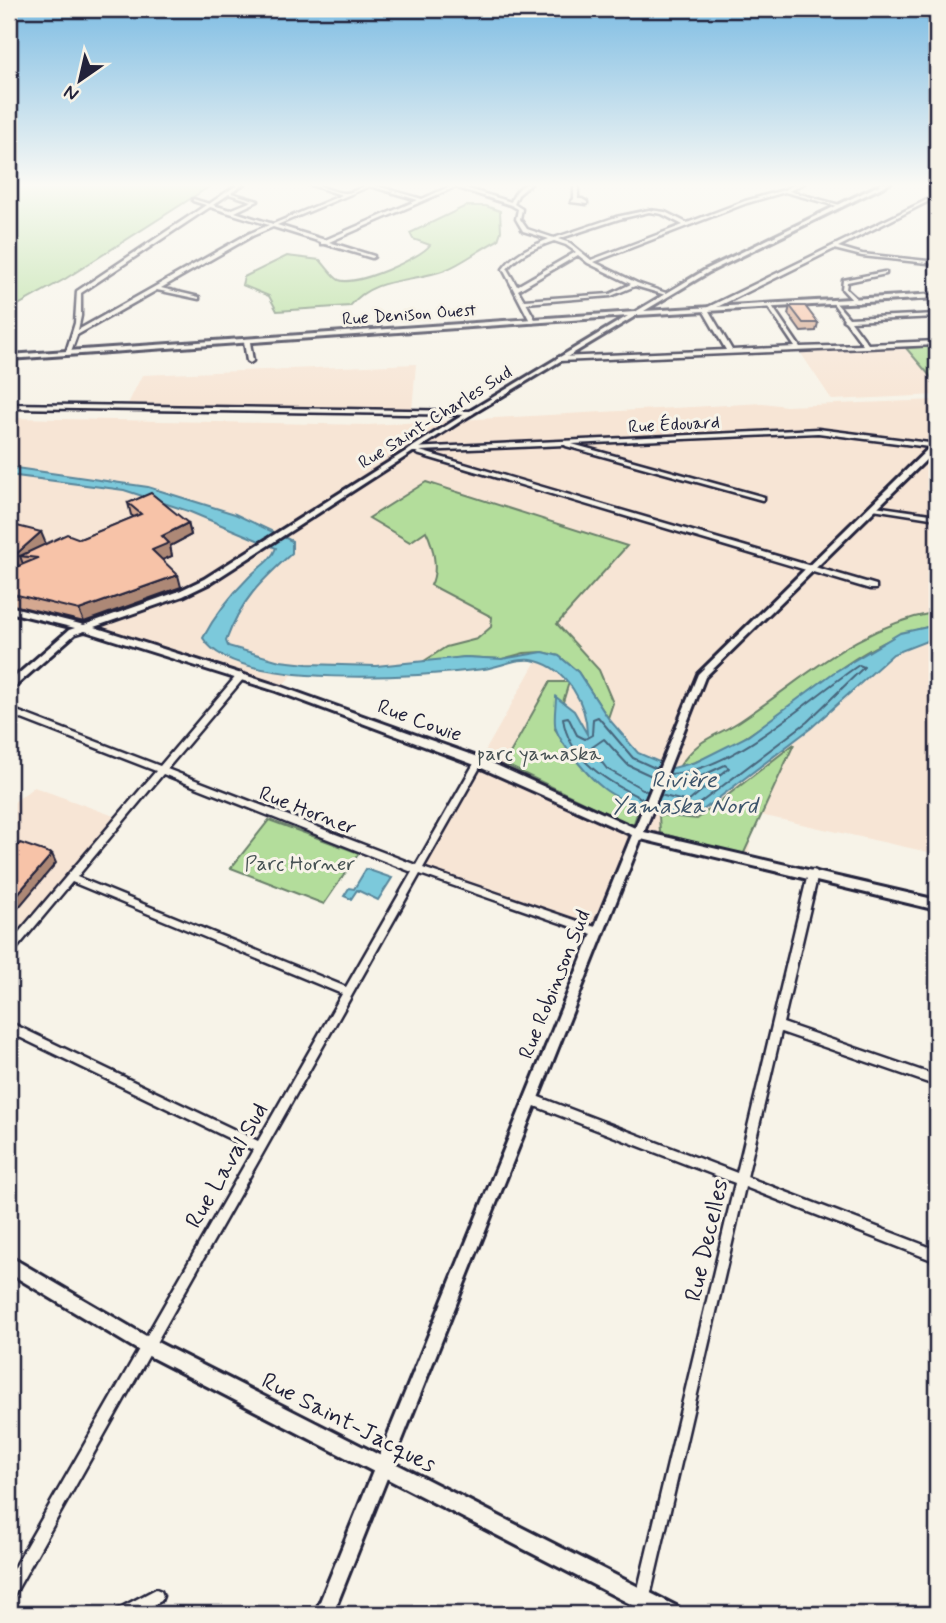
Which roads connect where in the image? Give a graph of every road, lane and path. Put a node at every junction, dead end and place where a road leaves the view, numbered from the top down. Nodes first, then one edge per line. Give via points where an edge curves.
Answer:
1 (130, 259) edge
2 (210, 259) edge
3 (514, 259) edge
4 (568, 259) edge
5 (586, 259) edge
6 (598, 259) edge
7 (732, 259) edge
8 (809, 259) edge
9 (897, 259) edge
10 (590, 262) junction
11 (937, 263) edge
12 (884, 273) dead end
13 (635, 284) junction
14 (157, 288) junction
15 (516, 289) junction
16 (667, 295) junction
17 (937, 296) edge
18 (197, 298) dead end
19 (524, 302) junction
20 (857, 302) junction
21 (835, 303) junction
22 (770, 307) junction
23 (706, 310) junction
24 (635, 314) junction
25 (937, 315) edge
26 (594, 316) junction
27 (846, 320) junction
28 (533, 321) junction
29 (615, 325) junction
30 (77, 333) junction
31 (247, 342) junction
32 (937, 343) edge
33 (867, 346) junction
34 (799, 349) junction
35 (730, 352) junction
36 (67, 354) junction
37 (9, 357) edge
38 (559, 359) junction
39 (250, 361) dead end
40 (9, 406) edge
41 (471, 413) junction
42 (559, 443) junction
43 (937, 446) edge
44 (411, 450) junction
45 (762, 498) dead end
46 (875, 508) junction
47 (937, 517) edge
48 (814, 568) junction
49 (873, 587) dead end
50 (9, 609) edge
51 (83, 627) junction
52 (241, 676) junction
53 (9, 687) edge
54 (9, 711) edge
55 (479, 762) junction
56 (160, 772) junction
57 (639, 830) junction
58 (418, 870) junction
59 (813, 874) junction
60 (71, 878) junction
61 (937, 905) edge
62 (598, 932) junction
63 (9, 951) edge
64 (348, 992) junction
65 (778, 1026) junction
66 (9, 1027) edge
67 (937, 1081) edge
68 (531, 1099) junction
69 (260, 1148) junction
70 (741, 1181) junction
71 (937, 1256) edge
72 (9, 1264) edge
73 (147, 1346) junction
74 (383, 1467) junction
75 (9, 1590) edge
76 (156, 1596) dead end
77 (641, 1607) edge
78 (123, 1614) edge
79 (324, 1614) edge
80 (671, 1614) edge

1 - 30 street via 79,292 82,304
2 - 14 street
3 - 15 street via 505,269
4 - 15 street
5 - 10 street
6 - 10 street
7 - 16 street, Rue Saint-Charles Sud
8 - 23 street
9 - 11 street
10 - 13 street
12 - 20 street via 845,281 844,289
13 - 16 street
13 - 19 street via 611,295
14 - 18 street
14 - 30 street
15 - 19 street
16 - 24 street, Rue Saint-Charles Sud
17 - 20 street, Rue Denison Ouest
19 - 28 street
20 - 21 street, Rue Denison Ouest
21 - 22 street, Rue Denison Ouest
21 - 27 street
22 - 23 street, Rue Denison Ouest
22 - 34 street
23 - 24 street, Rue Denison Ouest
23 - 35 street
24 - 26 street, Rue Denison Ouest
24 - 29 street, Rue Saint-Charles Sud
25 - 27 street
26 - 28 street, Rue Denison Ouest
26 - 29 street via 611,318
27 - 33 street
28 - 31 street, Rue Denison Ouest
29 - 38 street, Rue Saint-Charles Sud
30 - 36 street
31 - 36 street, Rue Denison Ouest
31 - 39 street
32 - 33 street
33 - 34 street
34 - 35 street
35 - 38 street
36 - 37 street, Rue Denison Ouest
38 - 41 street, Rue Saint-Charles Sud
40 - 41 street
41 - 44 street, Rue Saint-Charles Sud
42 - 43 street, Rue Édouard via 818,431
42 - 44 street, Rue Édouard
42 - 45 street
43 - 46 street, Rue Robinson Sud
44 - 48 street
44 - 51 street, Rue Saint-Charles Sud via 180,594
46 - 47 street
46 - 48 street, Rue Robinson Sud
48 - 49 street
48 - 57 street, Rue Robinson Sud via 701,677
50 - 51 street, Rue Cowie
51 - 52 street, Rue Cowie
51 - 53 street, Rue Saint-Charles Sud
52 - 55 street, Rue Cowie
52 - 56 street
54 - 56 street, Rue Horner
55 - 57 street, Rue Cowie
55 - 58 street, Rue Laval Sud
56 - 58 street, Rue Horner
56 - 60 street
57 - 59 street, Rue Cowie
57 - 62 street, Rue Robinson Sud
58 - 62 street, Rue Horner
58 - 64 street, Rue Laval Sud
59 - 61 street, Rue Cowie
59 - 65 street, Rue Decelles
60 - 63 street
60 - 64 street
62 - 68 street, Rue Robinson Sud
64 - 69 street, Rue Laval Sud
65 - 67 street
65 - 70 street, Rue Decelles
66 - 69 street
68 - 70 street
68 - 74 street, Rue Robinson Sud
69 - 73 street, Rue Laval Sud
70 - 71 street
70 - 77 street, Rue Decelles
72 - 73 main road, Rue Saint-Jacques
73 - 74 main road, Rue Saint-Jacques
73 - 75 street, Rue Laval Sud
74 - 77 main road, Rue Saint-Jacques
74 - 79 street, Rue Robinson Sud
76 - 78 street
77 - 80 main road, Rue Saint-Jacques

